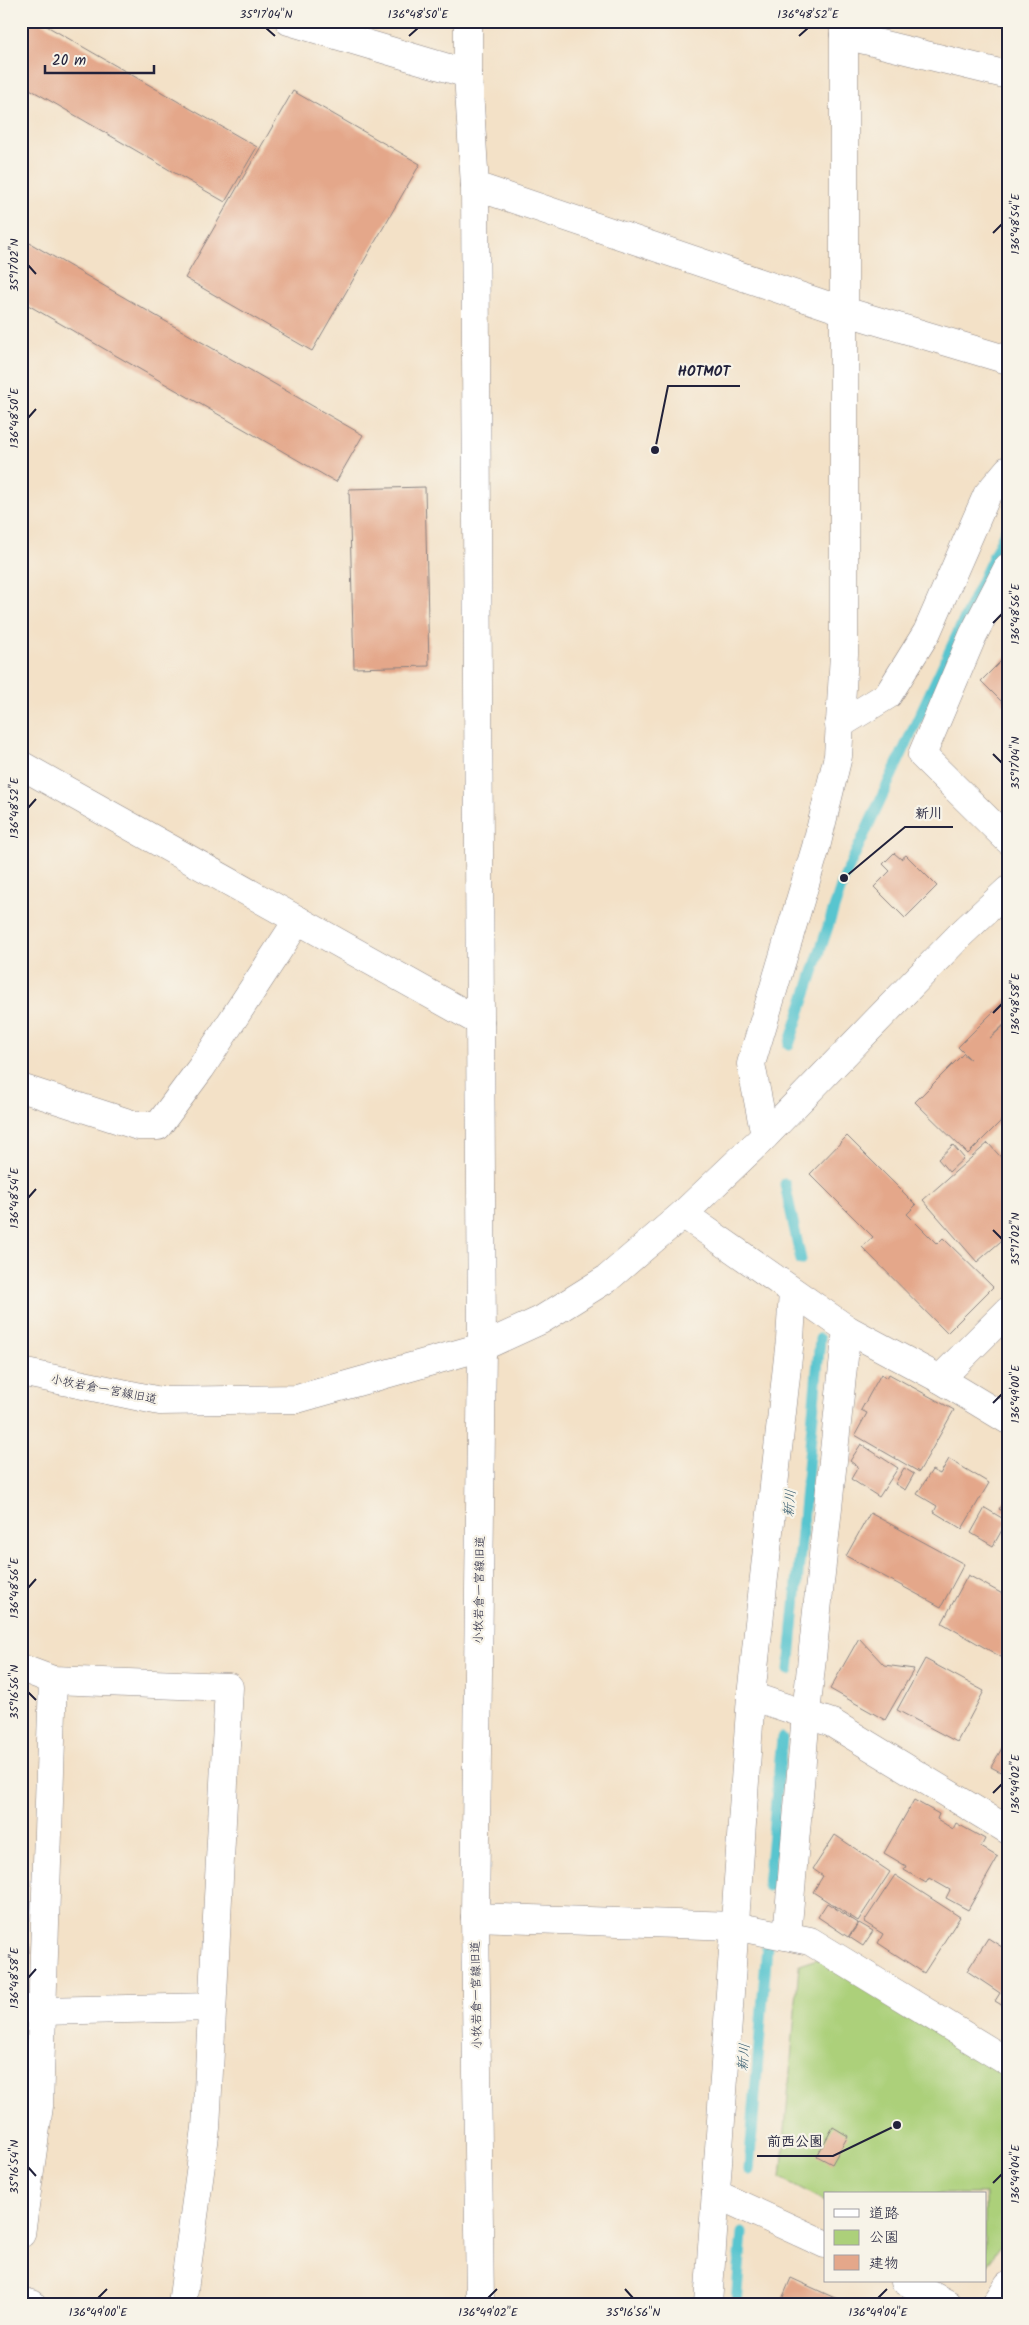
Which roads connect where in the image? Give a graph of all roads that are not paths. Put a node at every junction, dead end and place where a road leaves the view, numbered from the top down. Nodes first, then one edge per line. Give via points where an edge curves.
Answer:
1 (289, 21) edge
2 (468, 21) edge
3 (844, 28) edge
4 (468, 74) junction
5 (1008, 75) edge
6 (475, 186) junction
7 (844, 311) junction
8 (1008, 360) edge
9 (1008, 470) edge
10 (1008, 567) edge
11 (839, 724) junction
12 (21, 765) edge
13 (1008, 840) edge
14 (1008, 890) edge
15 (298, 920) junction
16 (480, 1022) junction
17 (21, 1088) edge
18 (765, 1136) junction
19 (683, 1214) junction
20 (793, 1292) junction
21 (1008, 1311) edge
22 (847, 1329) junction
23 (482, 1347) junction
24 (21, 1372) edge
25 (940, 1379) junction
26 (1008, 1420) edge
27 (21, 1668) edge
28 (53, 1680) junction
29 (751, 1696) junction
30 (806, 1714) junction
31 (1008, 1830) edge
32 (475, 1917) junction
33 (734, 1926) junction
34 (786, 1936) junction
35 (212, 2007) junction
36 (32, 2010) edge
37 (1008, 2062) edge
38 (716, 2194) junction
39 (21, 2234) edge
40 (824, 2244) edge
41 (907, 2282) edge
42 (1008, 2286) edge
43 (21, 2301) edge
44 (32, 2304) edge
45 (182, 2304) edge
46 (480, 2304) edge
47 (708, 2304) edge
48 (948, 2304) edge
49 (996, 2304) edge

1 - 4 street
2 - 4 street
3 - 5 street
3 - 7 street
4 - 6 street
6 - 7 street
6 - 16 street
7 - 8 street
7 - 11 street via 844,654
9 - 11 street via 987,495 928,632 888,695
10 - 13 street via 973,635 922,755
11 - 18 street via 838,756 816,847 751,1064
12 - 15 street
14 - 18 street via 961,934
15 - 16 street
15 - 17 street via 201,1068 158,1126 138,1126
16 - 23 street
18 - 19 street
19 - 20 street
19 - 23 street via 608,1278 540,1320
20 - 22 street
20 - 29 street
21 - 25 street
22 - 25 street
22 - 30 street
23 - 24 street, 小牧岩倉一宮線旧道 via 297,1399 160,1401
23 - 32 street, 小牧岩倉一宮線旧道
25 - 26 street
27 - 28 street
28 - 35 street via 229,1687
28 - 36 street
29 - 30 street
29 - 33 street
30 - 31 street via 832,1723
30 - 34 street
32 - 33 street
32 - 46 street, 小牧岩倉一宮線旧道
33 - 34 street
33 - 38 street
34 - 37 street via 810,1941
35 - 36 street
35 - 45 street via 206,2128
36 - 39 street via 39,2106
38 - 40 street
38 - 47 street
41 - 48 street
42 - 49 street
43 - 44 street

